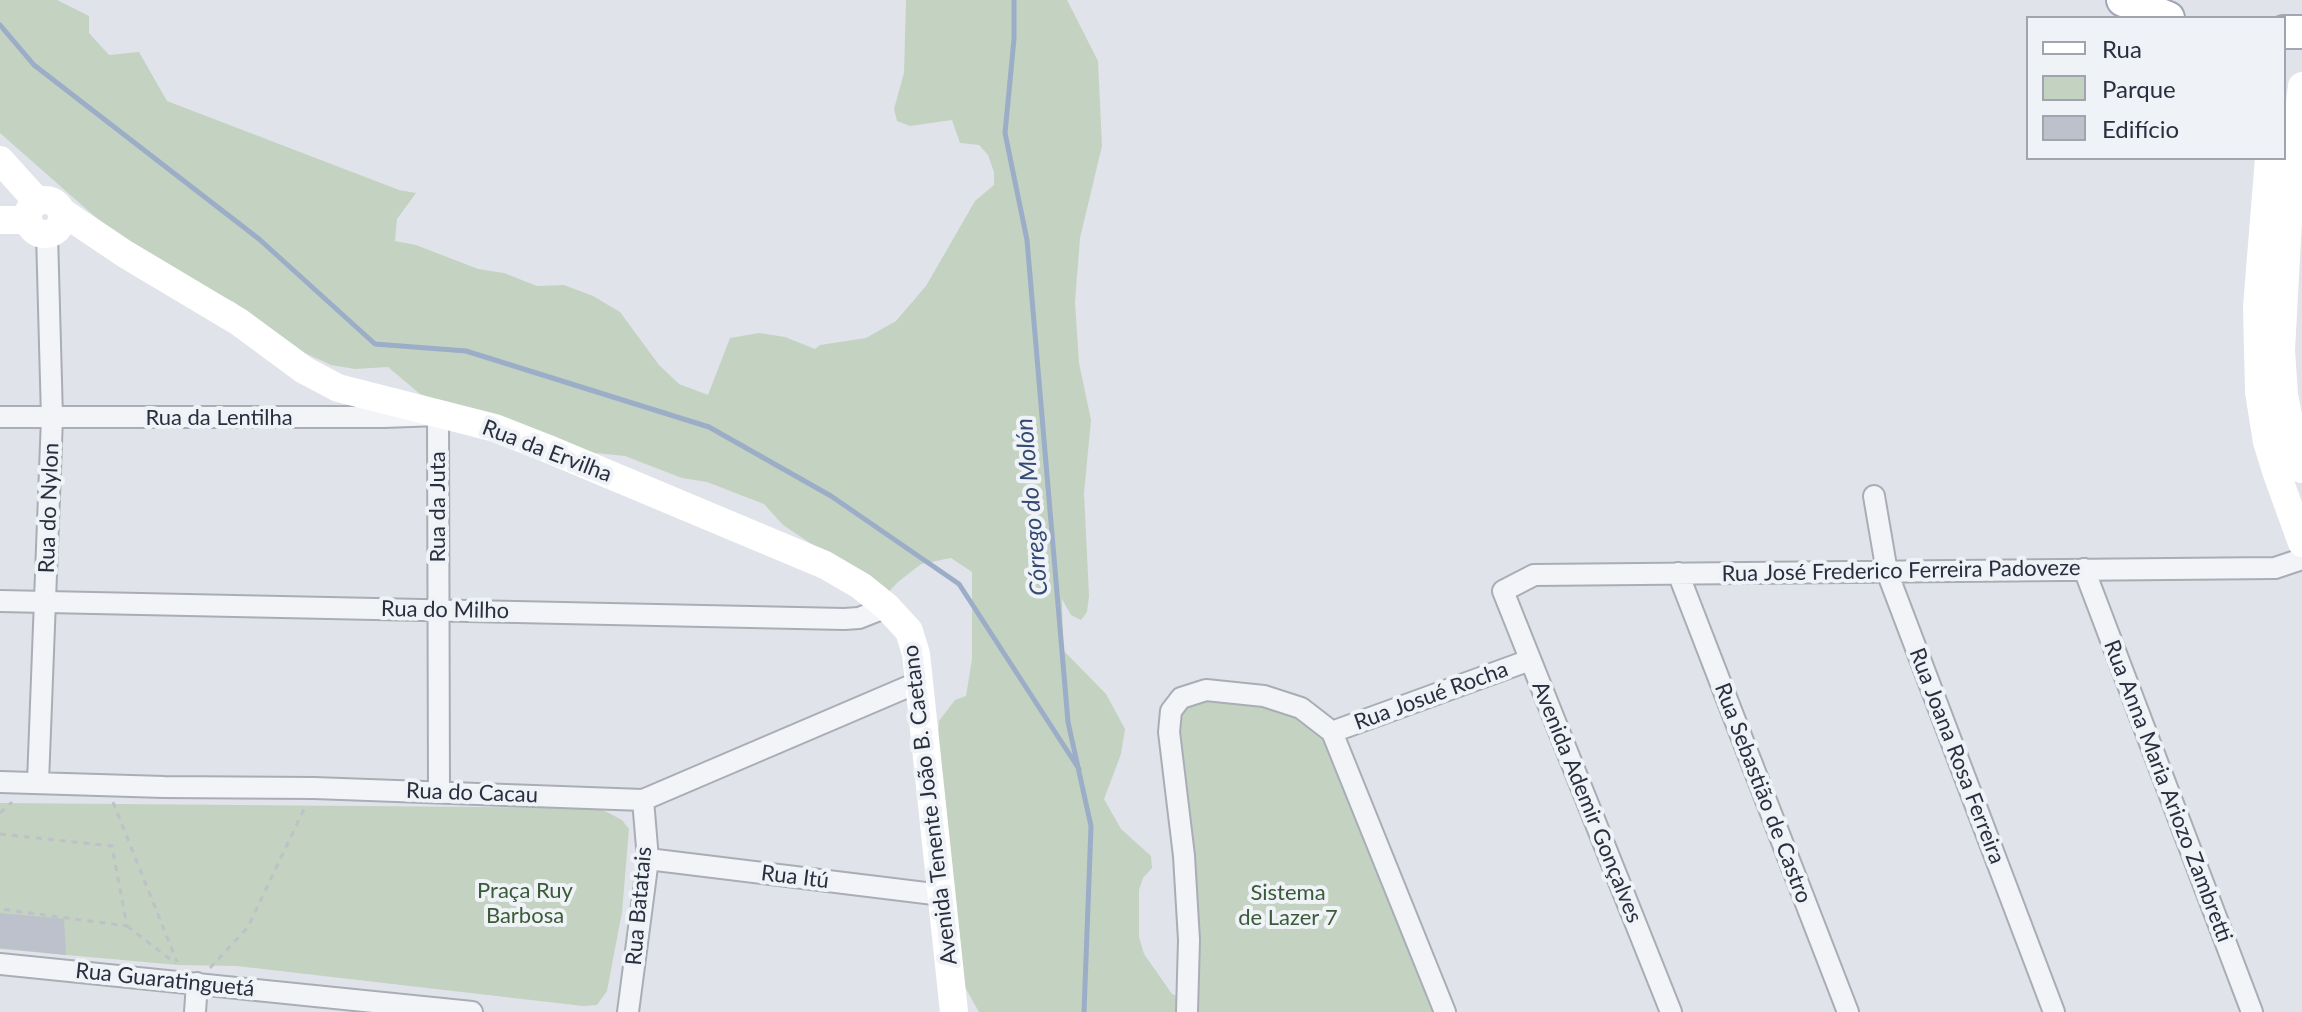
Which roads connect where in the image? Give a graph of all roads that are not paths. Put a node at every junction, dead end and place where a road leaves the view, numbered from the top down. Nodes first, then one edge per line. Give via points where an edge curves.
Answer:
1 (2125, 1) edge
2 (2163, 16) edge
3 (2302, 86) edge
4 (0, 160) edge
5 (2269, 160) edge
6 (38, 219) edge
7 (438, 415) junction
8 (0, 417) edge
9 (52, 418) junction
10 (2302, 469) edge
11 (1874, 496) dead end
12 (2302, 543) edge
13 (2302, 559) edge
14 (2084, 569) junction
15 (1887, 572) junction
16 (1678, 573) junction
17 (1503, 591) joint
18 (0, 601) edge
19 (45, 602) junction
20 (887, 607) junction
21 (438, 609) junction
22 (1530, 660) junction
23 (919, 682) junction
24 (1332, 732) junction
25 (0, 782) edge
26 (38, 782) junction
27 (439, 792) junction
28 (643, 800) junction
29 (648, 859) junction
30 (942, 895) junction
31 (0, 964) edge
32 (197, 983) junction
33 (195, 1012) edge
34 (472, 1012) edge
35 (628, 1012) edge
36 (954, 1012) edge
37 (1187, 1012) edge
38 (1445, 1012) edge
39 (1671, 1012) edge
40 (1848, 1012) edge
41 (2054, 1012) edge
42 (2252, 1012) edge

1 - 2 main road
3 - 10 street via 2290,184 2281,350 2284,395
4 - 6 street, Rua da Ervilha
5 - 12 street via 2257,307 2259,392 2274,464
6 - 7 street, Rua da Ervilha via 125,254 338,388
6 - 9 street, Rua do Nylon
7 - 9 street, Rua da Lentilha
7 - 20 street, Rua da Ervilha via 495,428 825,565
7 - 21 street, Rua da Juta
8 - 9 street, Rua da Lentilha
9 - 19 street, Rua do Nylon
11 - 15 street, Rua Joana Rosa Ferreira
13 - 14 street, Rua José Frederico Ferreira Padoveze via 2275,568
14 - 15 street, Rua José Frederico Ferreira Padoveze
14 - 42 street, Rua Anna Maria Ariozo Zambretti
15 - 16 street, Rua José Frederico Ferreira Padoveze
15 - 41 street, Rua Joana Rosa Ferreira
16 - 17 street, Rua José Frederico Ferreira Padoveze via 1534,575
16 - 40 street, Rua Sebastião de Castro
17 - 22 street, Avenida Ademir Gonçalves
18 - 19 street, Rua do Milho
19 - 21 street, Rua do Milho
19 - 26 street, Rua do Nylon
20 - 21 street, Rua do Milho via 844,619
20 - 23 street, Avenida Tenente João B. Caetano via 909,631
21 - 27 street, Rua da Juta
22 - 24 street, Rua Josué Rocha
22 - 39 street, Avenida Ademir Gonçalves
23 - 28 street, Rua do Cacau
23 - 30 street, Avenida Tenente João B. Caetano
24 - 37 street via 1301,708 1264,696 1206,690 1181,698 1171,711 1189,940
24 - 38 street
25 - 26 street, Rua do Cacau
26 - 27 street, Rua do Cacau
27 - 28 street, Rua do Cacau
28 - 29 street, Rua Batatais
29 - 30 street, Rua Itú
29 - 35 street, Rua Batatais
30 - 36 street, Avenida Tenente João B. Caetano
31 - 32 street, Rua Guaratinguetá
32 - 33 street
32 - 34 street, Rua Guaratinguetá

